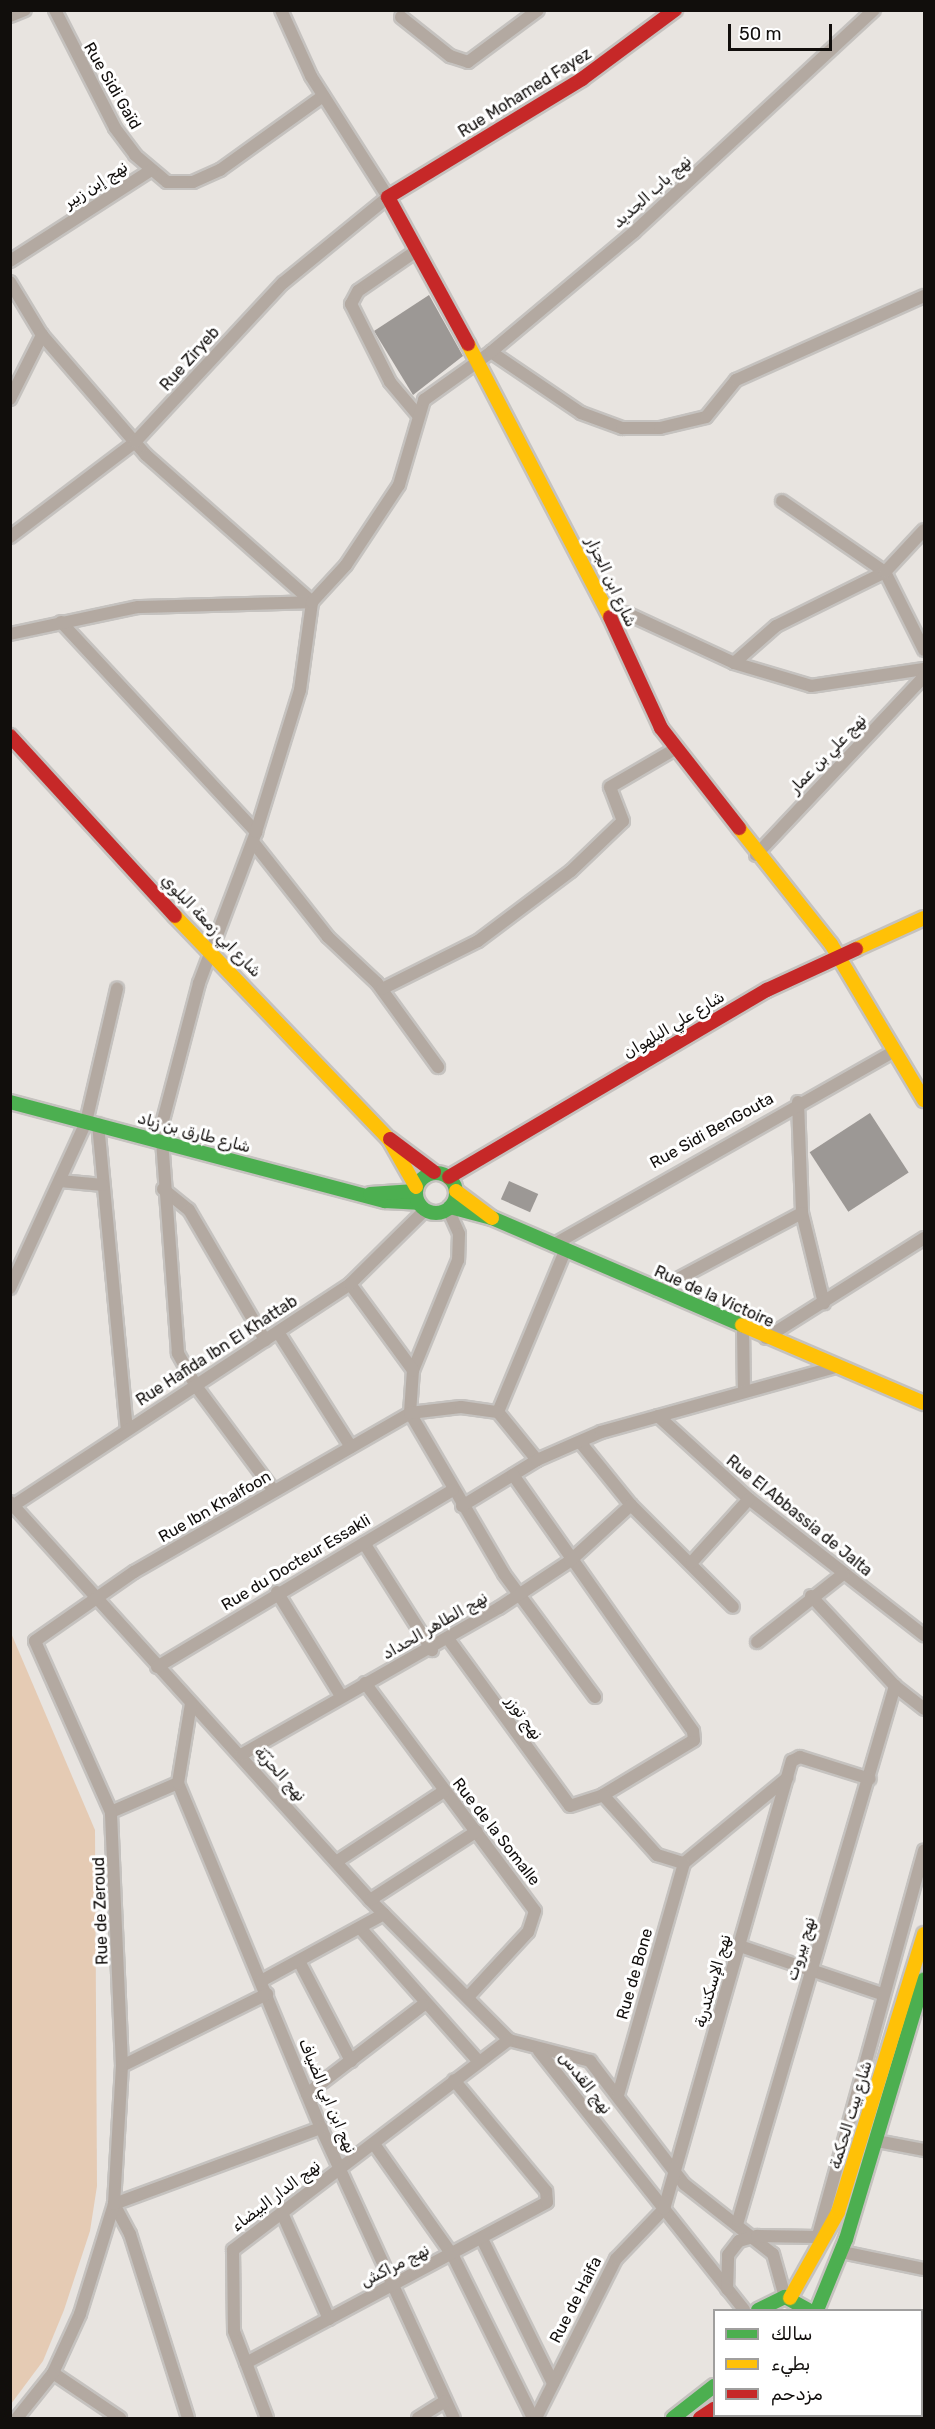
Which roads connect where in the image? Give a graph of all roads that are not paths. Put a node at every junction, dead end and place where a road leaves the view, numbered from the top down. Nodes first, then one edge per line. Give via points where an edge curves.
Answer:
1 (25, 10) edge
2 (55, 10) edge
3 (281, 10) edge
4 (538, 10) edge
5 (675, 10) edge
6 (874, 10) edge
7 (10, 16) edge
8 (401, 17) dead end
9 (323, 96) junction
10 (151, 170) junction
11 (388, 196) junction
12 (416, 251) junction
13 (10, 261) edge
14 (10, 282) edge
15 (924, 296) edge
16 (42, 336) junction
17 (490, 352) junction
18 (476, 359) junction
19 (10, 399) edge
20 (417, 414) junction
21 (135, 442) junction
22 (782, 501) dead end
23 (924, 530) edge
24 (10, 537) edge
25 (885, 572) junction
26 (312, 602) junction
27 (609, 613) junction
28 (61, 622) junction
29 (10, 634) edge
30 (924, 650) edge
31 (734, 663) junction
32 (924, 669) edge
33 (924, 677) edge
34 (10, 736) edge
35 (675, 749) junction
36 (254, 837) junction
37 (756, 855) junction
38 (924, 918) edge
39 (211, 948) junction
40 (838, 957) junction
41 (117, 989) dead end
42 (382, 989) junction
43 (891, 1053) junction
44 (438, 1067) dead end
45 (924, 1100) edge
46 (10, 1102) edge
47 (798, 1102) junction
48 (92, 1123) junction
49 (389, 1139) junction
50 (160, 1142) junction
51 (434, 1172) junction
52 (449, 1177) junction
53 (60, 1181) junction
54 (103, 1185) junction
55 (163, 1189) junction
56 (456, 1191) junction
57 (418, 1198) junction
58 (449, 1208) junction
59 (802, 1213) junction
60 (492, 1218) junction
61 (924, 1238) edge
62 (559, 1248) junction
63 (350, 1284) junction
64 (10, 1288) edge
65 (657, 1290) junction
66 (824, 1303) junction
67 (743, 1329) junction
68 (278, 1332) junction
69 (766, 1338) junction
70 (265, 1340) junction
71 (835, 1367) junction
72 (413, 1370) junction
73 (196, 1386) junction
74 (744, 1392) junction
75 (924, 1403) edge
76 (498, 1412) junction
77 (410, 1413) junction
78 (658, 1416) junction
79 (127, 1428) junction
80 (580, 1442) junction
81 (351, 1447) junction
82 (537, 1461) junction
83 (513, 1474) junction
84 (453, 1490) junction
85 (274, 1491) junction
86 (749, 1498) junction
87 (12, 1503) edge
88 (631, 1504) junction
89 (462, 1506) junction
90 (364, 1543) junction
91 (570, 1561) junction
92 (692, 1562) junction
93 (843, 1574) junction
94 (276, 1592) junction
95 (521, 1593) junction
96 (811, 1596) junction
97 (96, 1598) junction
98 (733, 1607) dead end
99 (924, 1635) edge
100 (40, 1636) joint
101 (448, 1640) junction
102 (757, 1642) dead end
103 (432, 1650) junction
104 (158, 1667) junction
105 (364, 1683) junction
106 (895, 1686) junction
107 (341, 1696) junction
108 (595, 1697) dead end
109 (191, 1704) junction
110 (924, 1709) edge
111 (241, 1755) junction
112 (787, 1778) junction
113 (870, 1779) junction
114 (178, 1783) junction
115 (444, 1791) junction
116 (603, 1795) junction
117 (111, 1812) junction
118 (477, 1831) junction
119 (924, 1850) edge
120 (336, 1862) junction
121 (684, 1863) junction
122 (370, 1900) junction
123 (384, 1914) junction
124 (361, 1929) junction
125 (924, 1934) edge
126 (740, 1946) junction
127 (299, 1961) junction
128 (811, 1973) junction
129 (924, 1979) edge
130 (261, 1981) junction
131 (267, 1994) junction
132 (882, 1994) junction
133 (468, 1997) junction
134 (423, 2005) junction
135 (920, 2013) edge
136 (509, 2040) junction
137 (539, 2051) junction
138 (351, 2061) junction
139 (479, 2062) junction
140 (122, 2066) junction
141 (454, 2080) junction
142 (307, 2094) junction
143 (618, 2095) junction
144 (321, 2128) junction
145 (878, 2141) junction
146 (375, 2144) junction
147 (924, 2150) edge
148 (340, 2168) junction
149 (676, 2175) junction
150 (114, 2204) junction
151 (664, 2209) junction
152 (282, 2213) junction
153 (738, 2221) junction
154 (757, 2236) junction
155 (818, 2237) junction
156 (482, 2239) junction
157 (842, 2252) junction
158 (813, 2253) junction
159 (453, 2256) junction
160 (924, 2269) edge
161 (390, 2285) junction
162 (727, 2290) junction
163 (787, 2298) junction
164 (743, 2309) edge
165 (760, 2309) edge
166 (806, 2309) edge
167 (818, 2309) edge
168 (329, 2319) junction
169 (246, 2363) junction
170 (53, 2373) junction
171 (553, 2383) junction
172 (713, 2387) edge
173 (445, 2401) junction
174 (713, 2410) edge
175 (18, 2418) edge
176 (120, 2418) edge
177 (188, 2418) edge
178 (267, 2418) edge
179 (418, 2418) edge
180 (454, 2418) edge
181 (534, 2418) edge
182 (673, 2418) edge
183 (700, 2418) edge

1 - 7 street
2 - 10 street, Rue Sidi Gaïd via 96,96
3 - 9 street
4 - 8 street via 468,62 450,56
5 - 11 main road, Rue Mohamed Fayez via 582,79
6 - 17 street, نهج باب الجديد via 634,232
9 - 10 street, نهج إبن زبير via 220,171 193,182 167,182
9 - 11 street
10 - 13 street, نهج إبن زبير
11 - 12 main road, شارع ابن الجزار
11 - 21 street, Rue Ziryeb via 283,283
12 - 18 main road, شارع ابن الجزار
12 - 20 street via 358,291 351,304 390,382
14 - 16 street
15 - 17 street via 736,380 706,417 660,428 622,428 580,413
16 - 19 street
16 - 21 street
17 - 18 street, نهج باب الجديد
18 - 20 street, نهج باب الجديد via 437,388
18 - 27 main road, شارع ابن الجزار
20 - 26 street via 399,484 346,565
21 - 24 street, Rue Ziryeb
21 - 26 street
22 - 25 street
23 - 25 street
25 - 30 street
25 - 31 street via 776,626
26 - 28 street via 173,604
26 - 36 street via 300,690
27 - 31 street via 626,613
27 - 35 main road, شارع ابن الجزار via 648,704
28 - 29 street
28 - 36 street
31 - 32 street via 811,686
33 - 37 street, نهج علي بن عمار
34 - 39 main road, شارع ابي زمعة البلوي via 48,783
35 - 37 main road, شارع ابن الجزار
35 - 42 street via 610,787 623,821 571,871 478,941
36 - 39 street
36 - 42 street via 328,937
37 - 40 main road, شارع ابن الجزار
38 - 40 main road, شارع علي البلهوان
39 - 49 main road, شارع ابي زمعة البلوي
39 - 50 street via 166,1093
40 - 43 main road, شارع ابن الجزار
40 - 52 main road, شارع علي البلهوان via 724,1014
41 - 48 street
42 - 44 street
43 - 45 main road, شارع ابن الجزار
43 - 47 street, Rue Sidi BenGouta
46 - 48 main road, شارع طارق بن زياد
47 - 59 street
47 - 62 street, Rue Sidi BenGouta
48 - 50 main road, شارع طارق بن زياد
48 - 53 street
48 - 54 street
49 - 51 main road, شارع ابي زمعة البلوي
49 - 57 main road, شارع ابي زمعة البلوي
50 - 55 street
50 - 57 main road, شارع طارق بن زياد via 369,1194
51 - 52 main road, شارع ابي زمعة البلوي
51 - 57 main road
52 - 56 main road
53 - 54 street
53 - 64 street
54 - 79 street
55 - 70 street via 193,1216
55 - 73 street via 175,1338
56 - 58 main road
56 - 60 main road, Rue de la Victoire
57 - 58 main road, شارع طارق بن زياد
57 - 63 street, Rue Hafida Ibn El Khattab
58 - 60 main road, Rue de la Victoire
58 - 72 street via 459,1234 455,1272
59 - 65 street
59 - 66 street
60 - 62 main road, Rue de la Victoire
61 - 66 street
62 - 65 main road, Rue de la Victoire
62 - 76 street
63 - 68 street, Rue Hafida Ibn El Khattab
63 - 72 street
65 - 67 main road, Rue de la Victoire
66 - 69 street
67 - 69 main road, Rue de la Victoire
67 - 74 street
68 - 70 street, Rue Hafida Ibn El Khattab
68 - 81 street
69 - 71 main road, Rue de la Victoire
70 - 73 street, Rue Hafida Ibn El Khattab
71 - 74 street
71 - 75 main road, Rue de la Victoire
72 - 77 street
73 - 79 street, Rue Hafida Ibn El Khattab
73 - 85 street
74 - 78 street
76 - 77 street via 461,1407
76 - 82 street
77 - 81 street, Rue Ibn Khalfoon
77 - 84 street
78 - 80 street
78 - 86 street, Rue El Abbassia de Jalta
79 - 87 street, Rue Hafida Ibn El Khattab
80 - 82 street
80 - 88 street
81 - 85 street, Rue Ibn Khalfoon
82 - 83 street
83 - 89 street
83 - 91 street
84 - 89 street
84 - 90 street, Rue du Docteur Essakli
85 - 97 street, Rue Ibn Khalfoon
86 - 92 street
86 - 93 street, Rue El Abbassia de Jalta
87 - 97 street, نهج الحرّيّة
88 - 91 street, نهج الطاهر الحداد
88 - 92 street
89 - 95 street
90 - 94 street, Rue du Docteur Essakli
90 - 103 street
91 - 95 street, نهج الطاهر الحداد
91 - 116 street via 695,1736 691,1745
92 - 98 street
93 - 96 street
93 - 99 street, Rue El Abbassia de Jalta
94 - 104 street, Rue du Docteur Essakli
94 - 107 street
95 - 101 street, نهج الطاهر الحداد
95 - 108 street
96 - 102 street
96 - 106 street
97 - 100 street, Rue Ibn Khalfoon
97 - 104 street, نهج الحرّيّة
100 - 117 street, Rue de Zeroud via 37,1648
101 - 103 street, نهج الطاهر الحداد
101 - 116 street, نهج توزر via 565,1802 579,1807
103 - 105 street, نهج الطاهر الحداد
104 - 109 street, نهج الحرّيّة
105 - 107 street, نهج الطاهر الحداد
105 - 115 street, Rue de la Somalle
106 - 110 street
106 - 113 street, نهج بيروت
107 - 111 street, نهج الطاهر الحداد
109 - 111 street, نهج الحرّيّة
109 - 114 street
111 - 120 street, نهج الحرّيّة
112 - 113 street, نهج الإسكندرية via 792,1761 800,1757
112 - 121 street
112 - 126 street, نهج الإسكندرية
113 - 128 street, نهج بيروت
114 - 117 street
114 - 130 street, نهج ابن ابي الضياف
115 - 118 street, Rue de la Somalle
115 - 120 street
116 - 121 street via 657,1856
117 - 140 street, Rue de Zeroud
118 - 122 street
118 - 133 street, Rue de la Somalle via 535,1917 528,1932
119 - 132 street
120 - 122 street, نهج الحرّيّة
121 - 143 street, Rue de Bone
122 - 123 street, نهج الحرّيّة
123 - 124 street
123 - 133 street, نهج الحرّيّة
124 - 127 street
124 - 134 street
125 - 158 main road, شارع بيت الحكمة via 838,2212
126 - 128 street
126 - 149 street, نهج الإسكندرية
127 - 130 street
127 - 138 street
128 - 132 street
128 - 153 street, نهج بيروت
129 - 135 main road, شارع بيت الحكمة
130 - 131 street, نهج ابن ابي الضياف
131 - 140 street
131 - 142 street, نهج ابن ابي الضياف
132 - 155 street
133 - 136 street, نهج الحرّيّة
134 - 138 street
134 - 139 street
135 - 145 main road, شارع بيت الحكمة
136 - 137 street, نهج الحرّيّة
136 - 139 street, نهج الدار البيضاء
137 - 143 street, نهج القدس via 581,2055
137 - 151 street, نهج القدس
138 - 142 street
139 - 141 street, نهج الدار البيضاء
140 - 150 street, Rue de Zeroud
141 - 146 street, نهج الدار البيضاء
141 - 156 street, نهج مراكش via 546,2191 544,2206
142 - 144 street, نهج ابن ابي الضياف
143 - 149 street, نهج القدس
144 - 148 street, نهج ابن ابي الضياف
144 - 150 street
145 - 147 street
145 - 157 main road, شارع بيت الحكمة
146 - 148 street, نهج الدار البيضاء
146 - 159 street
148 - 152 street, نهج الدار البيضاء
148 - 161 street, نهج ابن ابي الضياف
149 - 151 street, نهج الإسكندرية
149 - 153 street, نهج القدس via 693,2193
150 - 170 street, Rue de Zeroud via 80,2314
150 - 177 street via 130,2234
151 - 162 street, نهج القدس
151 - 171 street, Rue de Haifa via 616,2259
152 - 168 street
152 - 169 street, نهج الدار البيضاء via 244,2238 230,2258 234,2331
153 - 154 street, نهج القدس
154 - 155 street
154 - 162 street via 740,2241 728,2255
154 - 163 street, نهج القدس via 778,2263
155 - 158 street
156 - 159 street, نهج مراكش
156 - 171 street
157 - 160 street
157 - 167 main road, شارع بيت الحكمة
158 - 163 main road, شارع بيت الحكمة
159 - 161 street, نهج مراكش
159 - 181 street
161 - 168 street, نهج مراكش
161 - 173 street, نهج ابن ابي الضياف
162 - 164 street, نهج القدس
163 - 165 main road
163 - 166 main road
168 - 169 street, نهج مراكش
169 - 178 street, نهج الدار البيضاء
170 - 175 street, Rue de Zeroud
170 - 176 street
171 - 181 street, Rue de Haifa
172 - 182 main road
173 - 179 street
173 - 180 street, نهج ابن ابي الضياف
174 - 183 main road

